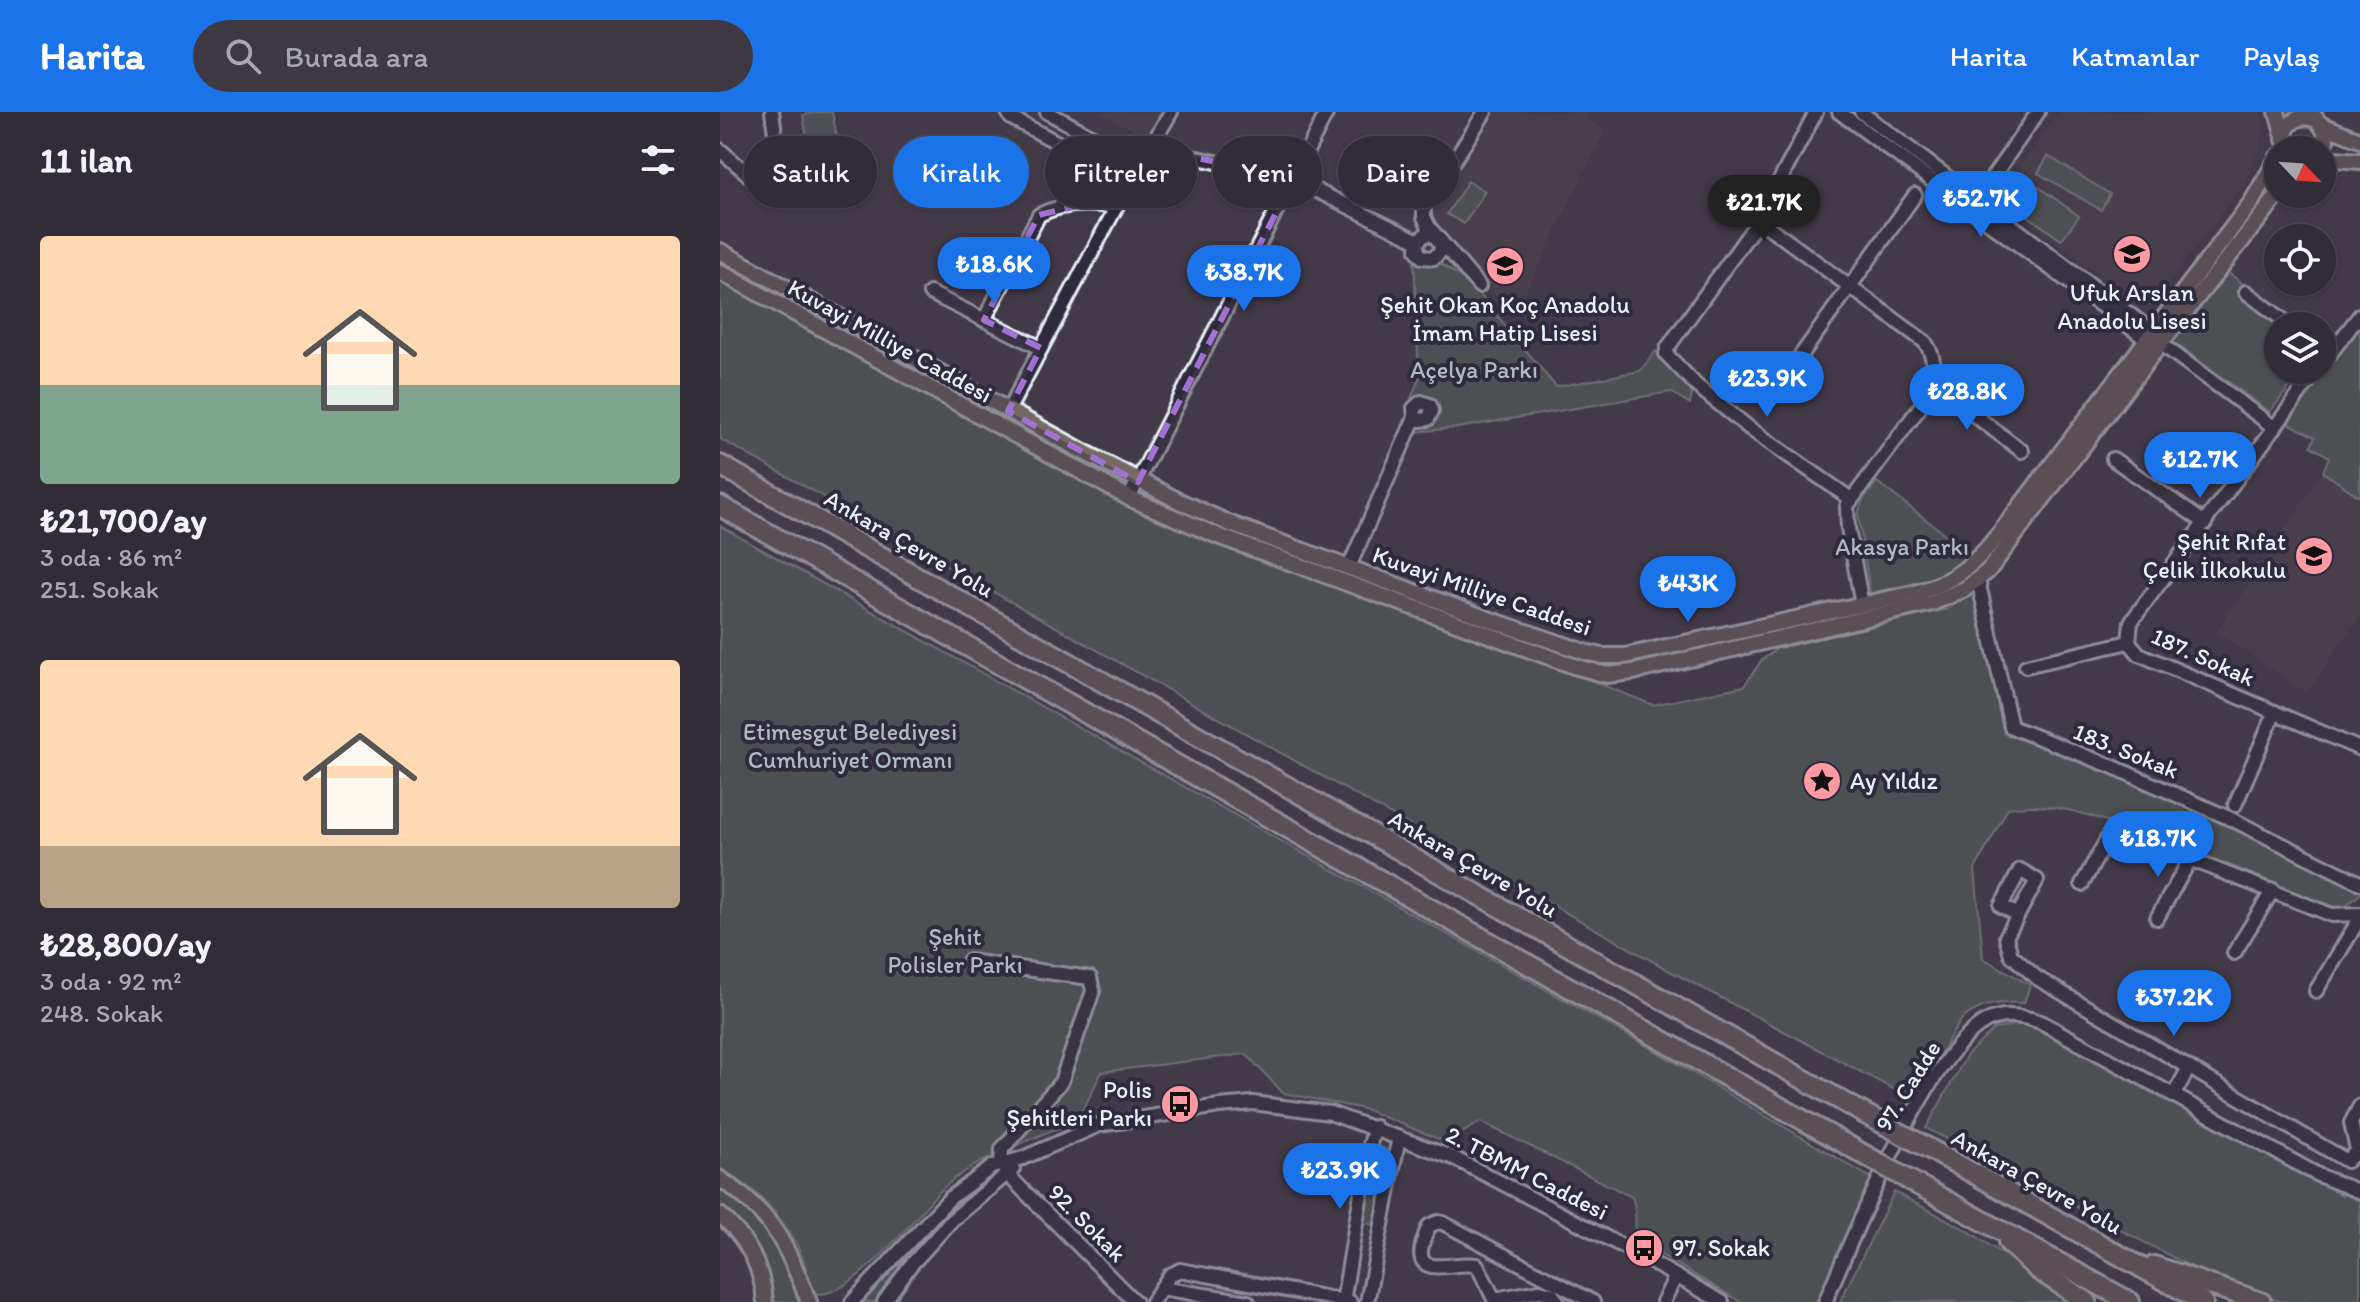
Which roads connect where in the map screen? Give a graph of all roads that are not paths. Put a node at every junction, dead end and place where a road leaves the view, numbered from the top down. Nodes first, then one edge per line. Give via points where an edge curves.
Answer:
1 (772, 112) edge
2 (1008, 112) edge
3 (1047, 112) edge
4 (1171, 112) edge
5 (1327, 112) edge
6 (1485, 112) edge
7 (1816, 112) edge
8 (1839, 112) edge
9 (1861, 112) edge
10 (2038, 112) edge
11 (2277, 112) edge
12 (2317, 119) edge
13 (775, 136) edge
14 (1045, 136) edge
15 (1091, 136) edge
16 (1157, 136) edge
17 (1315, 136) edge
18 (2282, 136) edge
19 (2285, 136) edge
20 (2360, 140) edge
21 (720, 150) edge
22 (2336, 159) edge
23 (2360, 161) edge
24 (744, 171) edge
25 (2264, 181) edge
26 (1322, 193) edge
27 (1915, 195) dead end
28 (1978, 198) junction
29 (1062, 208) edge
30 (1115, 208) edge
31 (1278, 208) edge
32 (2267, 208) edge
33 (1759, 220) junction
34 (1440, 240) junction
35 (1418, 241) junction
36 (720, 251) edge
37 (720, 272) edge
38 (1479, 286) dead end
39 (1850, 286) junction
40 (2246, 292) dead end
41 (930, 293) dead end
42 (2272, 312) edge
43 (2360, 315) edge
44 (984, 320) junction
45 (2158, 341) junction
46 (2336, 342) edge
47 (1041, 348) junction
48 (1782, 382) dead end
49 (1933, 384) junction
50 (2307, 384) edge
51 (1008, 411) junction
52 (1415, 417) dead end
53 (2275, 428) junction
54 (2022, 451) dead end
55 (2113, 459) dead end
56 (720, 465) edge
57 (1138, 482) junction
58 (1129, 498) junction
59 (1851, 499) junction
60 (720, 506) edge
61 (2205, 523) junction
62 (1349, 567) junction
63 (1978, 580) junction
64 (1862, 605) junction
65 (1730, 642) junction
66 (2129, 642) junction
67 (2026, 666) dead end
68 (2275, 712) junction
69 (2360, 749) edge
70 (2235, 805) dead end
71 (2191, 858) junction
72 (2360, 883) edge
73 (2082, 884) dead end
74 (2273, 890) junction
75 (2018, 915) dead end
76 (2360, 916) edge
77 (2157, 918) dead end
78 (2234, 953) dead end
79 (969, 961) dead end
80 (2316, 991) dead end
81 (2189, 1068) junction
82 (2173, 1096) junction
83 (2360, 1106) edge
84 (1375, 1127) junction
85 (1399, 1137) junction
86 (2358, 1149) edge
87 (1004, 1168) junction
88 (720, 1179) edge
89 (2360, 1192) edge
90 (720, 1215) edge
91 (1982, 1219) junction
92 (2121, 1256) junction
93 (1676, 1276) junction
94 (1258, 1284) junction
95 (1161, 1288) junction
96 (1346, 1301) edge
97 (765, 1302) edge
98 (809, 1302) edge
99 (852, 1302) edge
100 (884, 1302) edge
101 (1135, 1302) edge
102 (1152, 1302) edge
103 (1248, 1302) edge
104 (1255, 1302) edge
105 (1367, 1302) edge
106 (1558, 1302) edge
107 (1593, 1302) edge
108 (1663, 1302) edge
109 (1722, 1302) edge
110 (1825, 1302) edge
111 (2087, 1302) edge
112 (2130, 1302) edge
113 (2203, 1302) edge
114 (2261, 1302) edge

1 - 13 street
2 - 14 street
3 - 15 street
4 - 16 street
5 - 17 street
6 - 34 street via 1424,207 1424,217
7 - 33 street
8 - 45 street
9 - 28 street
10 - 28 street
11 - 18 main road
12 - 19 main road via 2292,122
12 - 20 main road
21 - 24 street
22 - 23 main road
25 - 45 main road, Kuvayi Milliye Caddesi
26 - 35 street
27 - 39 street
28 - 45 street
29 - 44 street via 1039,215
30 - 47 street
31 - 57 street
32 - 45 main road, Kuvayi Milliye Caddesi
33 - 39 street
33 - 59 street via 1666,354 1749,428
34 - 35 street via 1426,234
34 - 35 street via 1440,252 1430,259 1419,254
34 - 38 street
36 - 51 main road, Kuvayi Milliye Caddesi
37 - 58 main road, Kuvayi Milliye Caddesi
39 - 48 street
39 - 49 street via 1925,342 1934,363
40 - 42 street
41 - 44 street
43 - 46 street
44 - 47 street
45 - 53 street
45 - 63 main road, Kuvayi Milliye Caddesi via 2027,522
45 - 64 main road, Kuvayi Milliye Caddesi via 1973,564 1935,588
47 - 51 street
49 - 54 street
49 - 59 street
50 - 53 street
51 - 57 main road, Kuvayi Milliye Caddesi
52 - 62 street
53 - 61 street
55 - 61 street
56 - 92 highway, Ankara Çevre Yolu, bridge
57 - 58 street
57 - 62 main road, Kuvayi Milliye Caddesi via 1233,525
58 - 65 main road, Kuvayi Milliye Caddesi via 1600,674 1633,672
59 - 64 street via 1846,514
60 - 91 highway, bridge
61 - 66 street via 2131,622
62 - 65 main road, Kuvayi Milliye Caddesi via 1602,656
63 - 65 main road, Kuvayi Milliye Caddesi via 1932,603
63 - 72 street, 183. Sokak via 2011,727 2229,818
64 - 65 main road, Kuvayi Milliye Caddesi
66 - 67 street, 187. Sokak
66 - 68 street, 187. Sokak via 2139,654
68 - 69 street, 187. Sokak
68 - 70 street
71 - 73 street via 2113,829
71 - 74 street
71 - 77 street
74 - 76 street via 2332,915
74 - 78 street
75 - 81 street via 2006,937 2011,955 2037,978
76 - 80 street
79 - 87 street via 1090,978 1093,986 1061,1082 1002,1149
81 - 82 street
81 - 86 street via 2347,1161
82 - 89 street, 97. Cadde via 2318,1175
82 - 110 street, 97. Cadde via 2041,1022 2019,1015 1982,1024 1949,1057 1922,1099
83 - 86 street via 2351,1123
84 - 85 street, 2. TBMM Caddesi
84 - 87 street, 2. TBMM Caddesi via 1295,1107 1219,1106 1099,1125
84 - 96 street
85 - 93 street, 2. TBMM Caddesi via 1454,1158
85 - 105 street
87 - 99 street, 2. TBMM Caddesi via 978,1176 950,1198
87 - 100 street, 2. TBMM Caddesi via 902,1275
87 - 101 street, 92. Sokak
88 - 98 main road via 757,1206 774,1227
90 - 97 main road via 751,1251
91 - 111 highway via 2037,1269
91 - 112 highway
92 - 113 highway, Ankara Çevre Yolu
92 - 114 highway
93 - 108 street
93 - 109 street, 2. TBMM Caddesi
94 - 95 street via 1180,1270
94 - 96 street
94 - 104 street
95 - 102 street
95 - 103 street
106 - 107 street via 1546,1291 1494,1299 1477,1265 1431,1266 1421,1251 1429,1226 1443,1223

